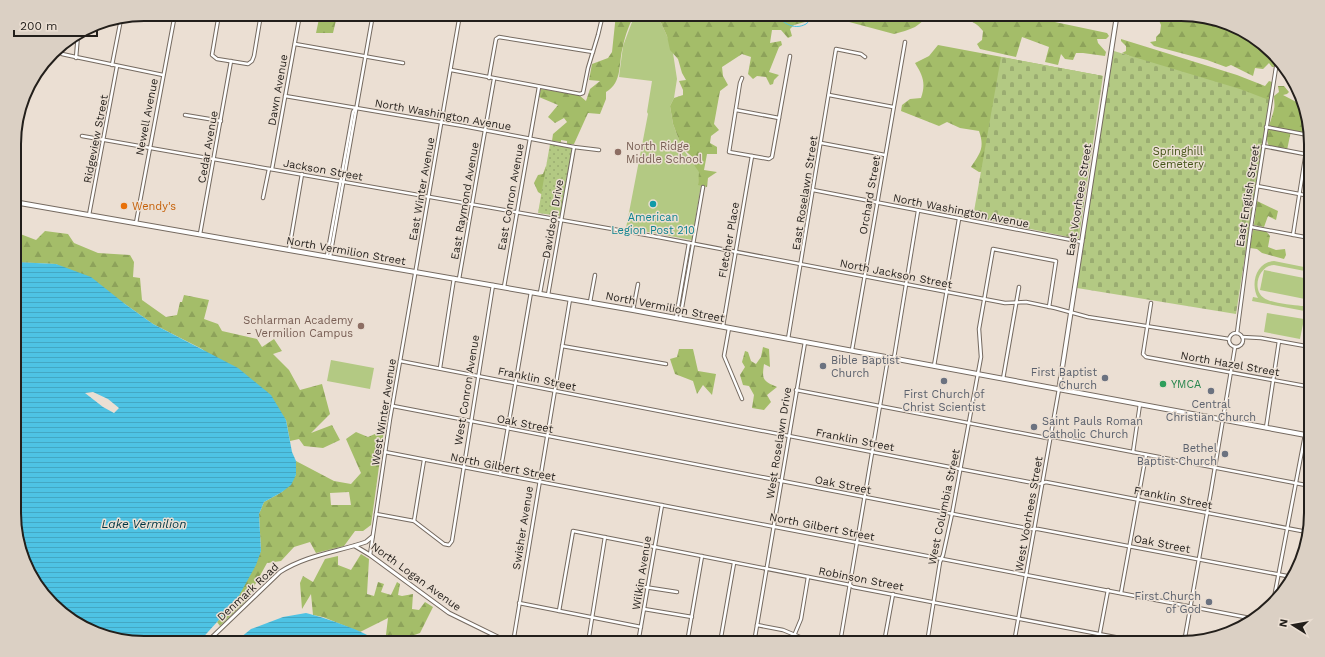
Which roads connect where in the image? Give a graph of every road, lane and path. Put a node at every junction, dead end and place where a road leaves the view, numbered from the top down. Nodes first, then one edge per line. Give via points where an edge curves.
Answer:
1 (174, 21) edge
2 (218, 21) edge
3 (260, 21) edge
4 (299, 21) edge
5 (372, 21) edge
6 (459, 21) edge
7 (600, 21) edge
8 (1116, 21) edge
9 (120, 23) edge
10 (77, 41) edge
11 (905, 42) dead end
12 (295, 44) junction
13 (593, 52) junction
14 (61, 53) edge
15 (365, 56) junction
16 (790, 56) dead end
17 (865, 57) dead end
18 (76, 58) junction
19 (231, 61) junction
20 (403, 63) dead end
21 (112, 65) junction
22 (117, 66) junction
23 (1276, 67) edge
24 (451, 70) junction
25 (163, 75) junction
26 (489, 78) junction
27 (742, 78) dead end
28 (494, 79) junction
29 (539, 87) junction
30 (829, 95) junction
31 (285, 96) junction
32 (893, 107) junction
33 (356, 108) junction
34 (736, 110) junction
35 (185, 115) dead end
36 (779, 118) junction
37 (221, 121) junction
38 (441, 123) junction
39 (1266, 127) junction
40 (486, 130) junction
41 (1303, 134) edge
42 (82, 136) dead end
43 (529, 138) junction
44 (104, 140) junction
45 (821, 143) junction
46 (1263, 146) junction
47 (574, 147) junction
48 (149, 148) junction
49 (599, 150) dead end
50 (1304, 154) edge
51 (885, 155) junction
52 (752, 156) junction
53 (346, 157) junction
54 (214, 159) junction
55 (1304, 167) edge
56 (271, 169) junction
57 (302, 174) junction
58 (340, 181) junction
59 (344, 181) junction
60 (1257, 186) junction
61 (702, 187) dead end
62 (813, 190) junction
63 (1300, 194) junction
64 (1304, 195) edge
65 (429, 196) junction
66 (263, 198) dead end
67 (21, 203) edge
68 (877, 203) junction
69 (472, 204) junction
70 (918, 211) junction
71 (517, 212) junction
72 (89, 215) junction
73 (554, 218) junction
74 (959, 219) junction
75 (561, 220) junction
76 (136, 224) junction
77 (334, 226) junction
78 (1251, 227) junction
79 (200, 235) junction
80 (1293, 235) junction
81 (1304, 237) edge
82 (689, 242) junction
83 (1082, 242) junction
84 (693, 243) junction
85 (288, 250) junction
86 (735, 252) junction
87 (328, 257) junction
88 (801, 264) junction
89 (416, 272) junction
90 (595, 275) dead end
91 (864, 276) junction
92 (457, 278) junction
93 (638, 284) dead end
94 (906, 284) junction
95 (493, 285) junction
96 (504, 287) junction
97 (1019, 287) dead end
98 (532, 292) junction
99 (947, 292) junction
100 (540, 293) junction
101 (548, 294) junction
102 (570, 298) junction
103 (984, 299) junction
104 (590, 302) junction
105 (1016, 303) junction
106 (1151, 303) dead end
107 (1049, 307) junction
108 (633, 310) junction
109 (1071, 313) junction
110 (678, 318) junction
111 (723, 326) junction
112 (1147, 327) junction
113 (729, 328) junction
114 (1237, 333) junction
115 (1242, 337) junction
116 (788, 339) junction
117 (1229, 339) junction
118 (805, 341) junction
119 (1279, 341) junction
120 (562, 346) junction
121 (1304, 346) edge
122 (1234, 347) junction
123 (852, 350) junction
124 (888, 357) junction
125 (894, 358) junction
126 (400, 361) junction
127 (666, 364) dead end
128 (934, 366) junction
129 (440, 368) junction
130 (1231, 373) junction
131 (978, 374) junction
132 (478, 375) junction
133 (1003, 379) junction
134 (1273, 380) junction
135 (516, 382) junction
136 (1304, 386) edge
137 (1059, 389) junction
138 (554, 390) junction
139 (796, 390) junction
140 (742, 399) dead end
141 (1140, 404) junction
142 (392, 406) junction
143 (880, 406) junction
144 (1223, 420) junction
145 (470, 421) junction
146 (968, 423) junction
147 (508, 428) junction
148 (1266, 428) junction
149 (1304, 435) edge
150 (546, 436) junction
151 (789, 436) junction
152 (1050, 438) junction
153 (1304, 440) edge
154 (385, 452) junction
155 (872, 452) junction
156 (1133, 452) junction
157 (1146, 455) junction
158 (424, 460) junction
159 (463, 467) junction
160 (1215, 468) junction
161 (960, 469) junction
162 (500, 474) junction
163 (781, 481) junction
164 (539, 482) junction
165 (1042, 483) junction
166 (1295, 483) junction
167 (1304, 485) edge
168 (865, 497) junction
169 (1138, 500) junction
170 (662, 505) junction
171 (1207, 513) junction
172 (376, 514) junction
173 (952, 514) junction
174 (414, 521) junction
175 (774, 526) junction
176 (1287, 528) junction
177 (1034, 529) junction
178 (1303, 531) edge
179 (372, 537) junction
180 (605, 537) junction
181 (857, 542) junction
182 (355, 546) junction
183 (1130, 546) junction
184 (654, 547) junction
185 (370, 555) junction
186 (702, 556) junction
187 (942, 559) junction
188 (1199, 559) junction
189 (734, 563) junction
190 (766, 569) junction
191 (1278, 574) junction
192 (1026, 575) junction
193 (1286, 576) edge
194 (808, 577) junction
195 (850, 585) junction
196 (638, 586) dead end
197 (647, 587) junction
198 (1108, 590) junction
199 (1275, 591) edge
200 (677, 592) dead end
201 (1121, 593) junction
202 (892, 594) junction
203 (933, 602) junction
204 (519, 603) junction
205 (1191, 606) junction
206 (644, 609) junction
207 (559, 611) junction
208 (592, 617) junction
209 (692, 617) junction
210 (1245, 617) edge
211 (1018, 619) junction
212 (757, 625) junction
213 (641, 627) junction
214 (1100, 634) junction
215 (795, 635) joint
216 (213, 636) edge
217 (496, 636) edge
218 (512, 636) edge
219 (589, 636) edge
220 (639, 636) edge
221 (688, 636) edge
222 (721, 636) edge
223 (755, 636) edge
224 (841, 636) edge
225 (885, 636) edge
226 (927, 636) edge
227 (1015, 636) edge
228 (1110, 636) edge
229 (1185, 636) edge

1 - 25 street, Newell Avenue
2 - 19 street via 212,55 217,59
3 - 19 street via 252,62 248,64
4 - 12 street, Dawn Avenue
5 - 15 street
6 - 24 street, East Winter Avenue
7 - 13 street
8 - 83 main road, East Voorhees Street
9 - 21 street
10 - 18 street
11 - 32 street, Orchard Street
12 - 15 street
12 - 31 street, Dawn Avenue
13 - 26 street via 499,37 496,39
13 - 29 street via 583,93
14 - 18 street
15 - 20 street
15 - 33 street
16 - 36 street
17 - 30 street, East Roselawn Street via 836,49
18 - 21 street
19 - 37 street, Cedar Avenue
21 - 22 street
22 - 25 street
22 - 44 street, Ridgeview Street
23 - 39 street, East English Street
24 - 26 street
24 - 38 street, East Winter Avenue
25 - 48 street, Newell Avenue
26 - 28 street
27 - 34 street
28 - 29 street
28 - 40 street, East Raymond Avenue
29 - 43 street, East Conron Avenue
30 - 32 street
30 - 45 street, East Roselawn Street
31 - 33 street, North Washington Avenue
31 - 56 street, Dawn Avenue
32 - 51 street, Orchard Street
33 - 38 street, North Washington Avenue
33 - 53 street via 353,112
34 - 36 street
34 - 52 street via 729,152
35 - 37 street
36 - 52 street via 772,157 769,159
37 - 54 street, Cedar Avenue
38 - 40 street, North Washington Avenue
38 - 65 street, East Winter Avenue
39 - 41 street
39 - 46 street, East English Street
40 - 43 street, North Washington Avenue
40 - 69 street, East Raymond Avenue
42 - 44 street, Jackson Street
43 - 47 street, North Washington Avenue
43 - 71 street, East Conron Avenue
44 - 48 street, Jackson Street
44 - 72 street, Ridgeview Street
45 - 51 street
45 - 62 street, East Roselawn Street
46 - 50 street
46 - 60 street, East English Street
47 - 49 street, North Washington Avenue
47 - 75 street, Davidson Drive
48 - 54 street, Jackson Street
48 - 76 street, Newell Avenue
51 - 68 street, Orchard Street
52 - 86 street, Fletcher Place
53 - 58 street
53 - 59 street
54 - 56 street, Jackson Street
54 - 79 street, Cedar Avenue
55 - 63 street
56 - 57 street, Jackson Street
56 - 66 street, Dawn Avenue
57 - 58 street, Jackson Street
57 - 85 street
58 - 59 street, Jackson Street
58 - 77 street
59 - 65 street, Jackson Street
59 - 77 street
60 - 63 street
60 - 78 street, East English Street
61 - 84 street
62 - 68 street, North Washington Avenue
62 - 88 street, East Roselawn Street
63 - 64 street
63 - 80 street
65 - 69 street, Jackson Street
65 - 89 street, East Winter Avenue
67 - 72 main road, North Vermilion Street
68 - 70 street, North Washington Avenue
68 - 91 street, Orchard Street
69 - 71 street, Jackson Street
69 - 92 street, East Raymond Avenue
70 - 74 street, North Washington Avenue
70 - 94 street
71 - 73 street, Jackson Street
71 - 96 street, East Conron Avenue
72 - 76 main road, North Vermilion Street
73 - 75 street, Jackson Street
73 - 100 street, Davidson Drive
74 - 83 street, North Washington Avenue
74 - 99 street
75 - 82 street, North Jackson Street
75 - 101 street, Davidson Drive
76 - 79 main road, North Vermilion Street
77 - 87 street
78 - 80 street
78 - 114 street, East English Street
79 - 85 main road, North Vermilion Street
80 - 81 street
82 - 84 street, North Jackson Street
82 - 110 street
83 - 109 main road, East Voorhees Street
84 - 86 street, North Jackson Street
84 - 110 street
85 - 87 main road, North Vermilion Street
86 - 88 street, North Jackson Street
86 - 111 street, Fletcher Place
87 - 89 main road, North Vermilion Street
88 - 91 street, North Jackson Street
88 - 116 street, East Roselawn Street
89 - 92 main road, North Vermilion Street
89 - 126 street, West Winter Avenue
90 - 104 street
91 - 94 street, North Jackson Street
91 - 123 street, Orchard Street
92 - 95 main road, North Vermilion Street
92 - 129 street, East Raymond Avenue
93 - 108 street
94 - 99 street, North Jackson Street
94 - 125 street
95 - 96 main road, North Vermilion Street
95 - 132 street, West Conron Avenue
96 - 98 main road, North Vermilion Street
97 - 105 street
98 - 100 main road, North Vermilion Street
98 - 135 street
99 - 103 street, North Jackson Street
99 - 128 street
100 - 101 main road, North Vermilion Street
101 - 102 main road, North Vermilion Street
102 - 104 main road, North Vermilion Street
102 - 120 street, Swisher Avenue
103 - 105 street, North Jackson Street
103 - 107 street, West Columbia Street via 993,249 1056,261
103 - 131 street, West Columbia Street via 979,329 981,357
104 - 108 main road, North Vermilion Street
105 - 107 street, North Jackson Street via 1026,302
105 - 133 street
106 - 112 street
107 - 109 street, North Jackson Street
108 - 110 main road, North Vermilion Street
109 - 112 street, North Jackson Street
109 - 137 main road, East Voorhees Street
110 - 111 main road, North Vermilion Street
111 - 113 main road, North Vermilion Street
112 - 117 street, North Jackson Street
112 - 130 street, North Hazel Street via 1143,354 1146,357
113 - 116 main road, North Vermilion Street
113 - 140 street via 724,356
114 - 115 street
114 - 117 street via 1231,334
115 - 119 street
115 - 122 street via 1241,345
116 - 118 main road, North Vermilion Street
117 - 122 street via 1230,345
118 - 123 main road, North Vermilion Street
118 - 139 street, West Roselawn Drive
119 - 121 street
119 - 134 street
120 - 127 street
120 - 138 street, Swisher Avenue
122 - 130 street
123 - 124 main road, North Vermilion Street
124 - 125 main road, North Vermilion Street
124 - 143 street
125 - 128 main road, North Vermilion Street
126 - 129 street, Franklin Street
126 - 142 street, West Winter Avenue
128 - 131 main road, North Vermilion Street
129 - 132 street, Franklin Street
130 - 134 street, North Hazel Street
130 - 144 street
131 - 133 main road, North Vermilion Street
131 - 146 street, West Columbia Street
132 - 135 street, Franklin Street
132 - 145 street, West Conron Avenue
133 - 137 main road, North Vermilion Street
134 - 136 street, North Hazel Street
134 - 148 street
135 - 138 street, Franklin Street
135 - 147 street
137 - 141 main road, North Vermilion Street
137 - 152 street, West Voorhees Street
138 - 150 street, Swisher Avenue
138 - 151 street, Franklin Street
139 - 143 street
139 - 151 street, West Roselawn Drive
141 - 144 main road, North Vermilion Street
141 - 156 street
142 - 145 street, Oak Street
142 - 154 street, West Winter Avenue
143 - 146 street
143 - 155 street
144 - 148 main road, North Vermilion Street
144 - 160 street
145 - 147 street, Oak Street
145 - 159 street, West Conron Avenue
146 - 152 street
146 - 161 street, West Columbia Street
147 - 150 street, Oak Street
147 - 162 street
148 - 149 main road, North Vermilion Street
150 - 163 street, Oak Street
150 - 164 street, Swisher Avenue
151 - 155 street, Franklin Street
151 - 163 street, West Roselawn Drive
152 - 156 street
152 - 165 street, West Voorhees Street
153 - 166 street
154 - 158 street, North Gilbert Street
154 - 172 street, West Winter Avenue
155 - 161 street, Franklin Street
155 - 168 street
156 - 157 street
157 - 160 street
157 - 169 street
158 - 159 street, North Gilbert Street
158 - 174 street
159 - 162 street, North Gilbert Street
159 - 174 street, West Conron Avenue via 452,541 449,545 444,544
160 - 166 street
160 - 171 street
161 - 165 street, Franklin Street
161 - 173 street, West Columbia Street
162 - 164 street, North Gilbert Street
163 - 168 street, Oak Street
163 - 175 street, West Roselawn Drive
164 - 170 street, North Gilbert Street
164 - 204 street, Swisher Avenue
165 - 169 street, Franklin Street
165 - 177 street, West Voorhees Street
166 - 167 street
166 - 176 street
168 - 173 street, Oak Street
168 - 181 street
169 - 171 street, Franklin Street
169 - 183 street
170 - 175 street, North Gilbert Street
170 - 184 street, Wilkin Avenue
171 - 176 street, Franklin Street
171 - 188 street
172 - 174 street
172 - 179 street, West Winter Avenue
173 - 177 street, Oak Street
173 - 187 street, West Columbia Street
175 - 181 street, North Gilbert Street
175 - 190 street, West Roselawn Drive
176 - 178 street, Franklin Street
176 - 191 street
177 - 183 street, Oak Street
177 - 192 street, West Voorhees Street
179 - 182 street, Denmark Road
179 - 185 street, West Winter Avenue
180 - 184 street, Robinson Street
180 - 207 street, Robinson Street via 573,531
180 - 208 street
181 - 187 street, North Gilbert Street
181 - 195 street
182 - 185 street, North Logan Avenue
182 - 216 street, Denmark Road via 305,559 280,572
183 - 188 street, Oak Street
183 - 201 street
184 - 186 street, Robinson Street
184 - 197 street, Wilkin Avenue
185 - 217 street, North Logan Avenue via 448,614
186 - 189 street, Robinson Street
186 - 209 street
187 - 192 street, North Gilbert Street
187 - 203 street, West Columbia Street
188 - 191 street, Oak Street
188 - 205 street
189 - 190 street, Robinson Street
189 - 222 street
190 - 194 street, Robinson Street
190 - 212 street, West Roselawn Drive
191 - 193 street, Oak Street
191 - 199 street
192 - 198 street, North Gilbert Street
192 - 211 street, West Voorhees Street
194 - 195 street, Robinson Street
194 - 215 street via 801,619
195 - 202 street, Robinson Street
195 - 224 street
196 - 197 street
197 - 200 street
197 - 206 street, Wilkin Avenue
198 - 201 street, North Gilbert Street
198 - 214 street
201 - 205 street, North Gilbert Street
202 - 203 street, Robinson Street
202 - 225 street
203 - 211 street, Robinson Street
203 - 226 street, West Columbia Street
204 - 207 street
204 - 218 street, Swisher Avenue
205 - 210 street, North Gilbert Street
205 - 229 street
206 - 209 street
206 - 213 street, Wilkin Avenue
207 - 208 street
208 - 213 street
208 - 219 street
209 - 221 street
211 - 214 street, Robinson Street
211 - 227 street, West Voorhees Street
212 - 215 street
212 - 223 street, West Roselawn Drive
213 - 220 street, Wilkin Avenue
214 - 228 street, Robinson Street

